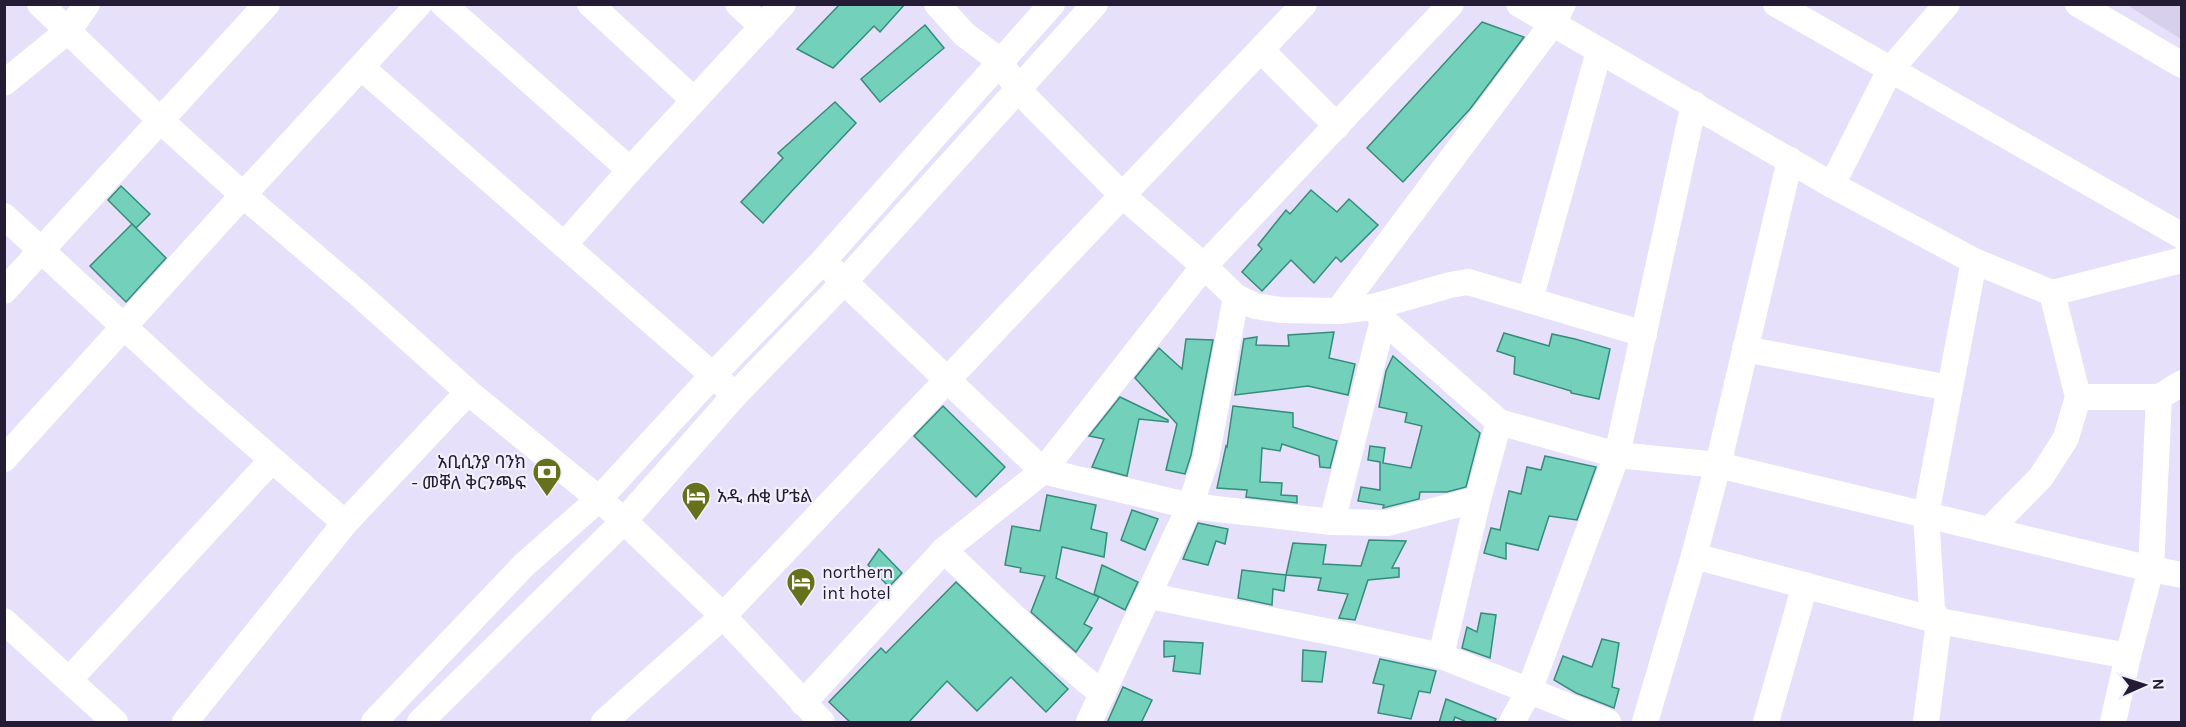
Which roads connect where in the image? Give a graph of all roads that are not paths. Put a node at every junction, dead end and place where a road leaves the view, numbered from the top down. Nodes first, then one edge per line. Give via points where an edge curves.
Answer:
1 (40, 4) edge
2 (87, 4) edge
3 (267, 4) edge
4 (419, 4) edge
5 (443, 4) edge
6 (590, 4) edge
7 (738, 4) edge
8 (783, 4) edge
9 (937, 4) edge
10 (1052, 4) edge
11 (1095, 4) edge
12 (1304, 4) edge
13 (1451, 4) edge
14 (1519, 4) edge
15 (1776, 4) edge
16 (1947, 4) edge
17 (2078, 4) edge
18 (1558, 14) edge
19 (763, 27) junction
20 (69, 30) junction
21 (1261, 50) junction
22 (1599, 51) junction
23 (1000, 61) junction
24 (2181, 65) edge
25 (361, 67) junction
26 (1890, 69) junction
27 (4, 83) edge
28 (1018, 90) junction
29 (694, 100) junction
30 (1694, 104) junction
31 (161, 121) junction
32 (1337, 126) junction
33 (1790, 160) junction
34 (630, 170) junction
35 (1832, 185) junction
36 (243, 195) junction
37 (1123, 196) junction
38 (4, 216) edge
39 (2181, 236) edge
40 (564, 245) junction
41 (42, 250) junction
42 (823, 261) junction
43 (1974, 261) junction
44 (2181, 261) edge
45 (1204, 266) junction
46 (845, 281) junction
47 (4, 291) edge
48 (2052, 293) junction
49 (1236, 297) junction
50 (1530, 300) junction
51 (1338, 311) junction
52 (1378, 313) junction
53 (124, 327) junction
54 (1644, 334) junction
55 (1745, 349) junction
56 (712, 376) junction
57 (948, 380) junction
58 (2181, 383) edge
59 (1949, 388) junction
60 (468, 392) junction
61 (735, 395) junction
62 (2078, 397) junction
63 (2159, 397) junction
64 (1499, 422) junction
65 (1617, 455) junction
66 (4, 459) edge
67 (271, 461) junction
68 (1718, 465) junction
69 (1043, 471) junction
70 (600, 499) junction
71 (1478, 499) junction
72 (1190, 506) junction
73 (1926, 515) junction
74 (624, 521) junction
75 (1332, 522) junction
76 (345, 524) junction
77 (1990, 529) junction
78 (944, 550) junction
79 (1694, 556) junction
80 (2151, 569) junction
81 (2181, 575) edge
82 (1805, 585) junction
83 (1149, 596) junction
84 (723, 616) junction
85 (4, 621) edge
86 (1939, 621) junction
87 (1441, 656) junction
88 (2128, 656) junction
89 (69, 680) junction
90 (1529, 691) junction
91 (1103, 694) junction
92 (803, 703) junction
93 (605, 722) edge
94 (115, 723) edge
95 (185, 723) edge
96 (374, 723) edge
97 (420, 723) edge
98 (822, 723) edge
99 (1089, 723) edge
100 (1512, 723) edge
101 (1608, 723) edge
102 (1645, 723) edge
103 (1766, 723) edge
104 (1926, 723) edge
105 (2113, 723) edge

1 - 20 street
2 - 20 street
3 - 31 street
4 - 25 street
5 - 34 street
6 - 29 street
7 - 19 street
8 - 19 street
9 - 23 street via 964,34
10 - 23 street
11 - 28 street
12 - 21 street
13 - 32 street
14 - 18 street
15 - 26 street
16 - 26 street
17 - 24 street
18 - 22 street
18 - 51 street
19 - 29 street
20 - 27 street
20 - 31 street
21 - 32 street
21 - 37 street
22 - 30 street
22 - 50 street
23 - 28 street
23 - 42 street
25 - 36 street
25 - 40 street
26 - 35 street
26 - 39 street
28 - 37 street
28 - 46 street
29 - 34 street
30 - 33 street
30 - 54 street
31 - 36 street
31 - 41 street
32 - 45 street
33 - 35 street
33 - 55 street
34 - 40 street
35 - 43 street
36 - 53 street
36 - 60 street
37 - 45 street
37 - 57 street
38 - 41 street
40 - 56 street
41 - 47 street
41 - 53 street
42 - 46 street
42 - 56 street
43 - 48 street
43 - 59 street
44 - 48 street
45 - 49 street
45 - 69 street
46 - 57 street
46 - 61 street
48 - 62 street
49 - 51 street via 1255,306 1281,310
49 - 72 street via 1206,459
50 - 52 street via 1468,282 1450,285
50 - 54 street
51 - 52 street
52 - 64 street
52 - 75 street
53 - 66 street
53 - 67 street
54 - 65 street
55 - 59 street
55 - 68 street
56 - 61 street
56 - 70 street
57 - 69 street
57 - 84 street
58 - 63 street
59 - 73 street
60 - 70 street
60 - 76 street
61 - 74 street
62 - 63 street
62 - 77 street via 2066,438 2041,477
63 - 80 street
64 - 65 street
64 - 71 street
65 - 68 street
65 - 90 street
67 - 76 street
67 - 89 street
68 - 73 street
68 - 79 street
69 - 72 street
69 - 78 street
70 - 74 street
70 - 96 street via 525,564
71 - 75 street via 1388,523
71 - 87 street
72 - 75 street
72 - 83 street
73 - 77 street
73 - 86 street via 1932,609
74 - 84 street
74 - 97 street
76 - 95 street
77 - 80 street
78 - 91 street via 1020,625
78 - 92 street
79 - 82 street
79 - 102 street
80 - 81 street
80 - 88 street
82 - 86 street
82 - 103 street
83 - 87 street
83 - 91 street
84 - 92 street
84 - 93 street
85 - 89 street
86 - 88 street
86 - 104 street
87 - 90 street
88 - 105 street
89 - 94 street
90 - 100 street
90 - 101 street
91 - 99 street
92 - 98 street

